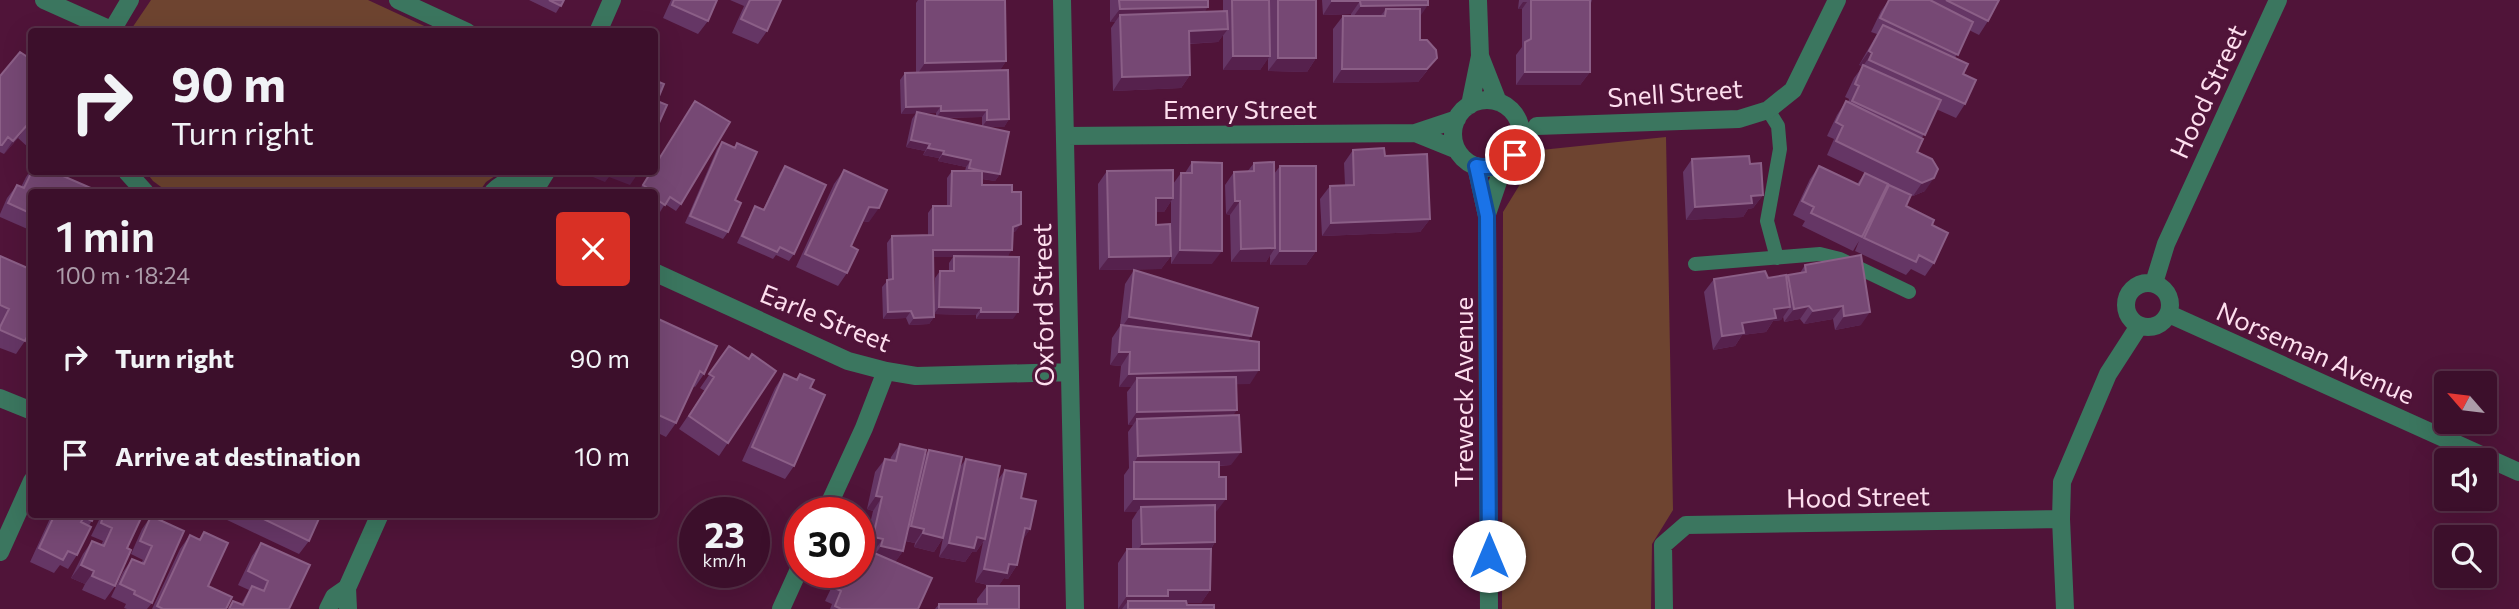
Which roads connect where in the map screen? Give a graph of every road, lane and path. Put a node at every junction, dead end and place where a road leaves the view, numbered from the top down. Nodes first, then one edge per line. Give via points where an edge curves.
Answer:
1 (44, 0) edge
2 (130, 0) edge
3 (398, 0) edge
4 (612, 0) edge
5 (1062, 0) edge
6 (1478, 0) edge
7 (1837, 0) edge
8 (2278, 0) edge
9 (105, 28) edge
10 (113, 28) edge
11 (458, 28) edge
12 (600, 28) edge
13 (1480, 55) junction
14 (1498, 102) junction
15 (1470, 105) junction
16 (1768, 110) junction
17 (1457, 119) junction
18 (1537, 126) dead end
19 (1415, 133) junction
20 (1066, 136) junction
21 (1457, 150) junction
22 (1504, 164) junction
23 (1476, 166) junction
24 (130, 175) edge
25 (518, 176) edge
26 (142, 189) edge
27 (497, 189) edge
28 (536, 189) edge
29 (1487, 216) junction
30 (1777, 258) junction
31 (1695, 264) dead end
32 (658, 274) edge
33 (2154, 283) junction
34 (1909, 292) dead end
35 (2169, 314) junction
36 (2139, 326) junction
37 (886, 371) junction
38 (1070, 372) junction
39 (0, 398) edge
40 (28, 409) edge
41 (2519, 472) edge
42 (28, 490) edge
43 (832, 497) edge
44 (378, 518) edge
45 (2061, 519) junction
46 (0, 552) edge
47 (348, 588) junction
48 (790, 588) edge
49 (328, 609) edge
50 (348, 609) edge
51 (781, 609) edge
52 (1074, 609) edge
53 (1489, 609) edge
54 (1664, 609) edge
55 (2065, 609) edge

1 - 9 street
2 - 10 street
3 - 11 street
4 - 12 street
5 - 20 street, Oxford Street
6 - 13 street
7 - 16 street, Snell Street via 1793,90
8 - 33 street, Hood Street via 2166,244
13 - 14 street
13 - 15 street
14 - 15 street via 1483,100
14 - 22 street via 1517,117 1521,128 1515,155
15 - 17 street
16 - 18 street, Snell Street via 1739,119
16 - 30 lane via 1778,126 1780,149 1767,221
17 - 19 street, Emery Street
17 - 21 street via 1453,135
19 - 20 street, Emery Street
19 - 21 street, Emery Street
20 - 38 street, Oxford Street
21 - 23 street
22 - 23 street
22 - 29 street, Treweck Avenue
23 - 29 street, Treweck Avenue
24 - 26 street
25 - 27 street
25 - 28 street
29 - 53 street, Treweck Avenue
30 - 31 lane
30 - 34 lane via 1820,254 1840,259
32 - 37 street, Earle Street via 848,360
33 - 35 street via 2170,300
33 - 36 street via 2141,283 2126,298 2126,311
35 - 36 street via 2158,325
35 - 41 street, Norseman Avenue
36 - 45 street via 2108,374 2062,482
37 - 38 street, Earle Street via 916,376
37 - 43 street
38 - 52 street, Oxford Street
39 - 40 street
42 - 46 street
44 - 47 street
45 - 54 street, Hood Street via 1686,525 1663,545
45 - 55 street
47 - 49 street via 334,597
47 - 50 street
48 - 51 street

